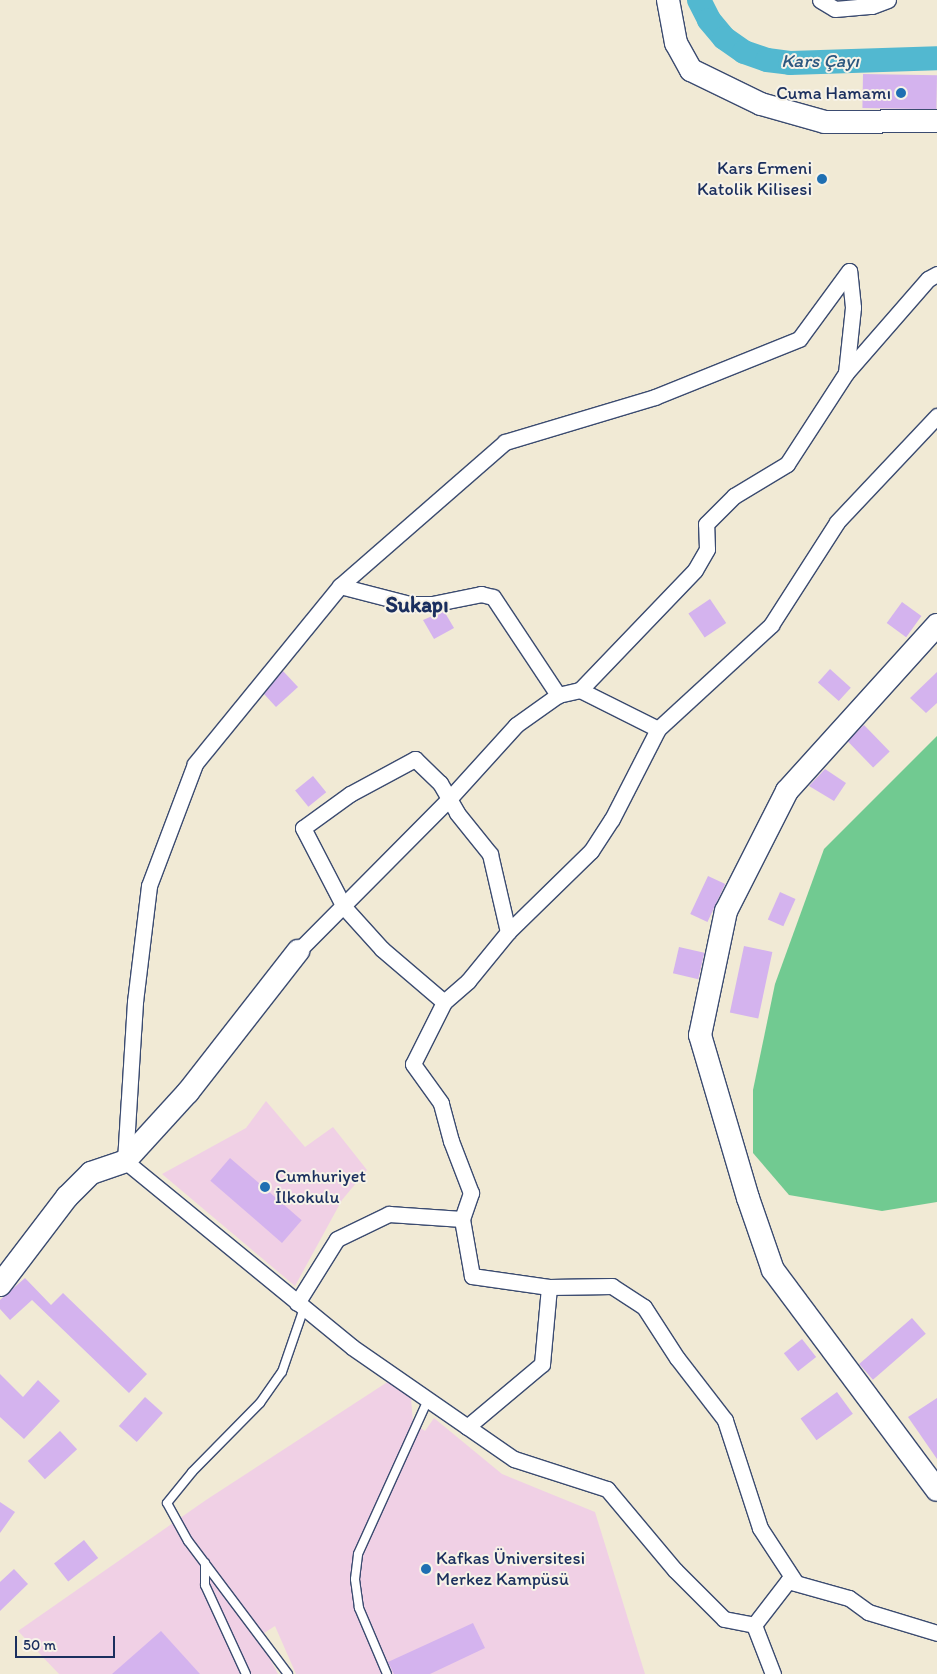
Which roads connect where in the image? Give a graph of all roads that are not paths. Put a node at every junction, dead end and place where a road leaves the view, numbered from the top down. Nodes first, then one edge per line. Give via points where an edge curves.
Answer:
1 (668, 0) edge
2 (820, 0) edge
3 (888, 0) edge
4 (937, 121) edge
5 (937, 274) edge
6 (846, 373) junction
7 (937, 416) edge
8 (340, 586) junction
9 (937, 625) edge
10 (580, 690) junction
11 (558, 695) junction
12 (658, 729) junction
13 (449, 799) junction
14 (344, 907) junction
15 (508, 932) junction
16 (298, 951) joint
17 (444, 1002) junction
18 (125, 1161) junction
19 (462, 1219) junction
20 (0, 1285) edge
21 (549, 1287) junction
22 (300, 1306) junction
23 (428, 1400) junction
24 (467, 1427) junction
25 (937, 1490) edge
26 (205, 1563) junction
27 (796, 1584) junction
28 (754, 1625) junction
29 (937, 1633) edge
30 (246, 1674) edge
31 (288, 1674) edge
32 (387, 1674) edge
33 (773, 1674) edge

1 - 4 street via 676,43 691,70 761,104 825,122
2 - 3 street via 834,9 872,6
5 - 6 street via 928,279
6 - 8 street via 853,307 849,271 800,339 655,397 505,442
6 - 10 street via 786,464 734,496 706,524 707,549 695,570
7 - 12 street via 837,522 771,626
8 - 11 street via 410,604 432,604 481,594 493,597
8 - 18 street via 195,764 149,886 135,1002
9 - 25 street via 787,791 726,911 700,1035 748,1198 773,1270
10 - 11 street
10 - 12 street
11 - 13 street via 516,726
12 - 15 street via 612,819 591,851
13 - 14 street
13 - 14 street via 440,783 415,759 350,794 303,828
13 - 15 street via 490,854
14 - 16 street
14 - 17 street via 382,948
15 - 17 street via 468,981
16 - 18 street via 188,1092
17 - 19 street via 413,1064 441,1103 451,1141 471,1192
18 - 20 street via 91,1173 67,1197
18 - 22 street
19 - 21 street via 472,1276
19 - 22 street via 389,1214 337,1239
21 - 24 street via 542,1364
21 - 27 street via 612,1286 644,1307 677,1358 725,1420 760,1528
22 - 23 street via 352,1348
22 - 26 lane via 282,1372 266,1395 167,1503 188,1541
23 - 24 street
23 - 32 lane via 358,1554 355,1580 359,1608
24 - 28 street via 514,1459 607,1489 675,1570 724,1618
26 - 30 lane via 205,1585
26 - 31 lane
27 - 28 street via 788,1581
27 - 29 street via 849,1598 868,1612
28 - 33 street

